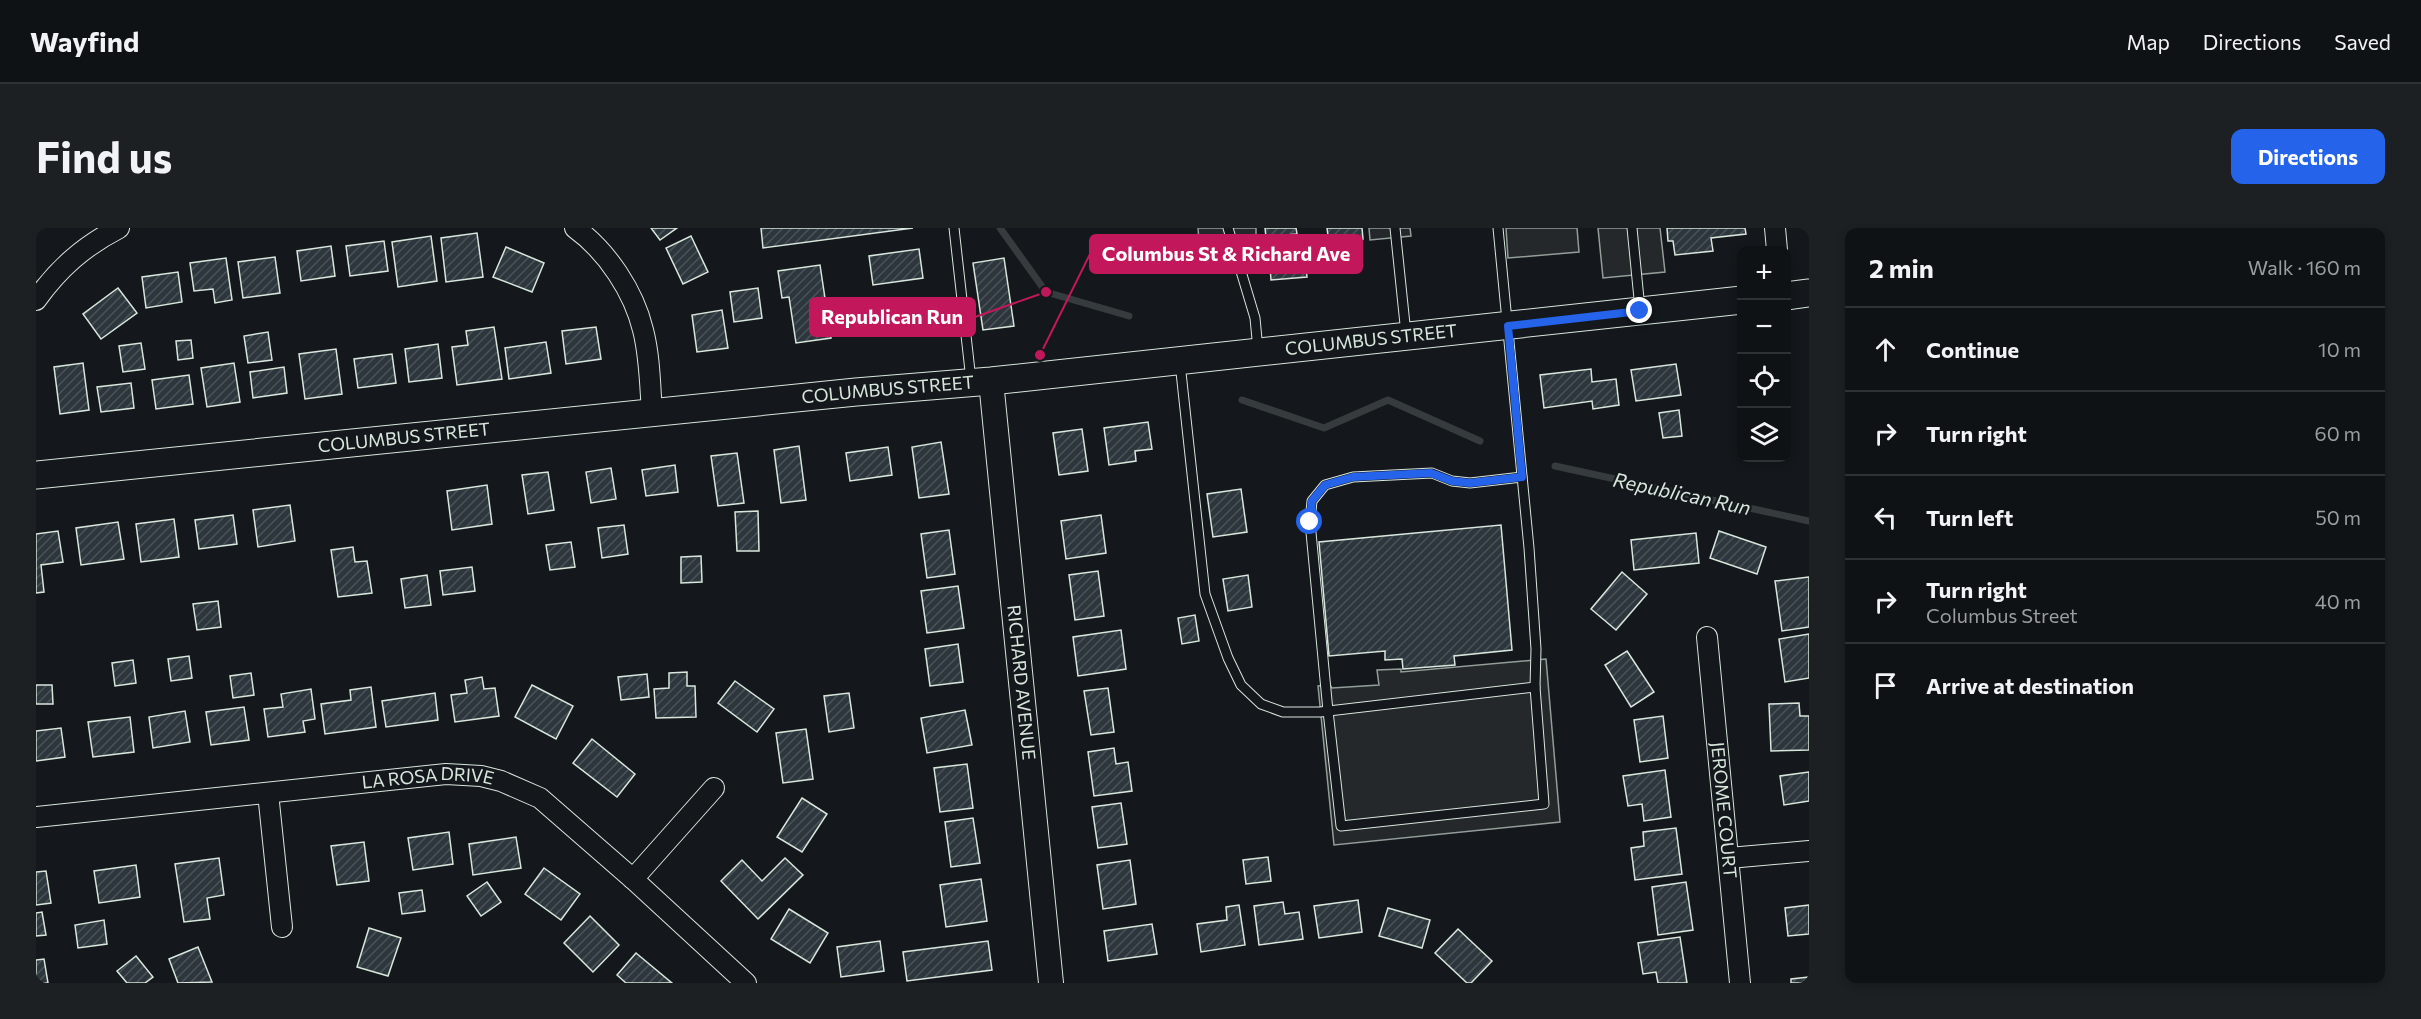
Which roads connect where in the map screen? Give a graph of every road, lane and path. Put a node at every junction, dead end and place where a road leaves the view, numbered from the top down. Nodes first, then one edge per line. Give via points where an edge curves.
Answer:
1 (119, 228) edge
2 (575, 228) edge
3 (954, 228) edge
4 (1228, 228) edge
5 (1395, 228) edge
6 (1498, 228) edge
7 (1632, 228) edge
8 (1775, 228) edge
9 (1777, 246) edge
10 (1809, 293) edge
11 (1791, 295) edge
12 (36, 300) edge
13 (1737, 301) edge
14 (1640, 311) junction
15 (1508, 326) junction
16 (1406, 336) junction
17 (1258, 352) junction
18 (1180, 360) junction
19 (981, 382) junction
20 (652, 413) junction
21 (36, 475) edge
22 (1522, 477) junction
23 (1707, 637) dead end
24 (1535, 687) junction
25 (1328, 711) junction
26 (714, 788) dead end
27 (268, 793) junction
28 (36, 817) edge
29 (1809, 851) edge
30 (1729, 858) junction
31 (633, 879) junction
32 (282, 927) dead end
33 (746, 983) edge
34 (1051, 983) edge
35 (1740, 983) edge

1 - 12 street via 71,258
2 - 20 street via 610,262 630,296 643,330
3 - 19 lane
4 - 17 lane via 1255,318
5 - 16 lane
6 - 15 lane
7 - 14 lane
8 - 9 street
10 - 11 main road
13 - 14 main road, COLUMBUS STREET
14 - 15 main road, COLUMBUS STREET
15 - 16 main road, COLUMBUS STREET
15 - 22 lane
16 - 17 main road, COLUMBUS STREET
17 - 18 main road, COLUMBUS STREET
18 - 19 main road, COLUMBUS STREET
18 - 25 lane via 1205,594 1228,658 1241,685 1261,704 1282,712
19 - 20 main road, COLUMBUS STREET
19 - 34 street, RICHARD AVENUE
20 - 21 main road, COLUMBUS STREET
22 - 24 lane via 1536,650
22 - 25 lane via 1470,483 1431,473 1353,477 1325,485 1312,501 1310,522
23 - 30 street, JEROME COURT
24 - 25 lane
24 - 25 lane via 1544,804 1341,826
26 - 31 street
27 - 28 street, LA ROSA DRIVE
27 - 31 street, LA ROSA DRIVE via 446,774 482,776 520,787 540,798
27 - 32 street
29 - 30 street
30 - 35 street, JEROME COURT
31 - 33 street, LA ROSA DRIVE

